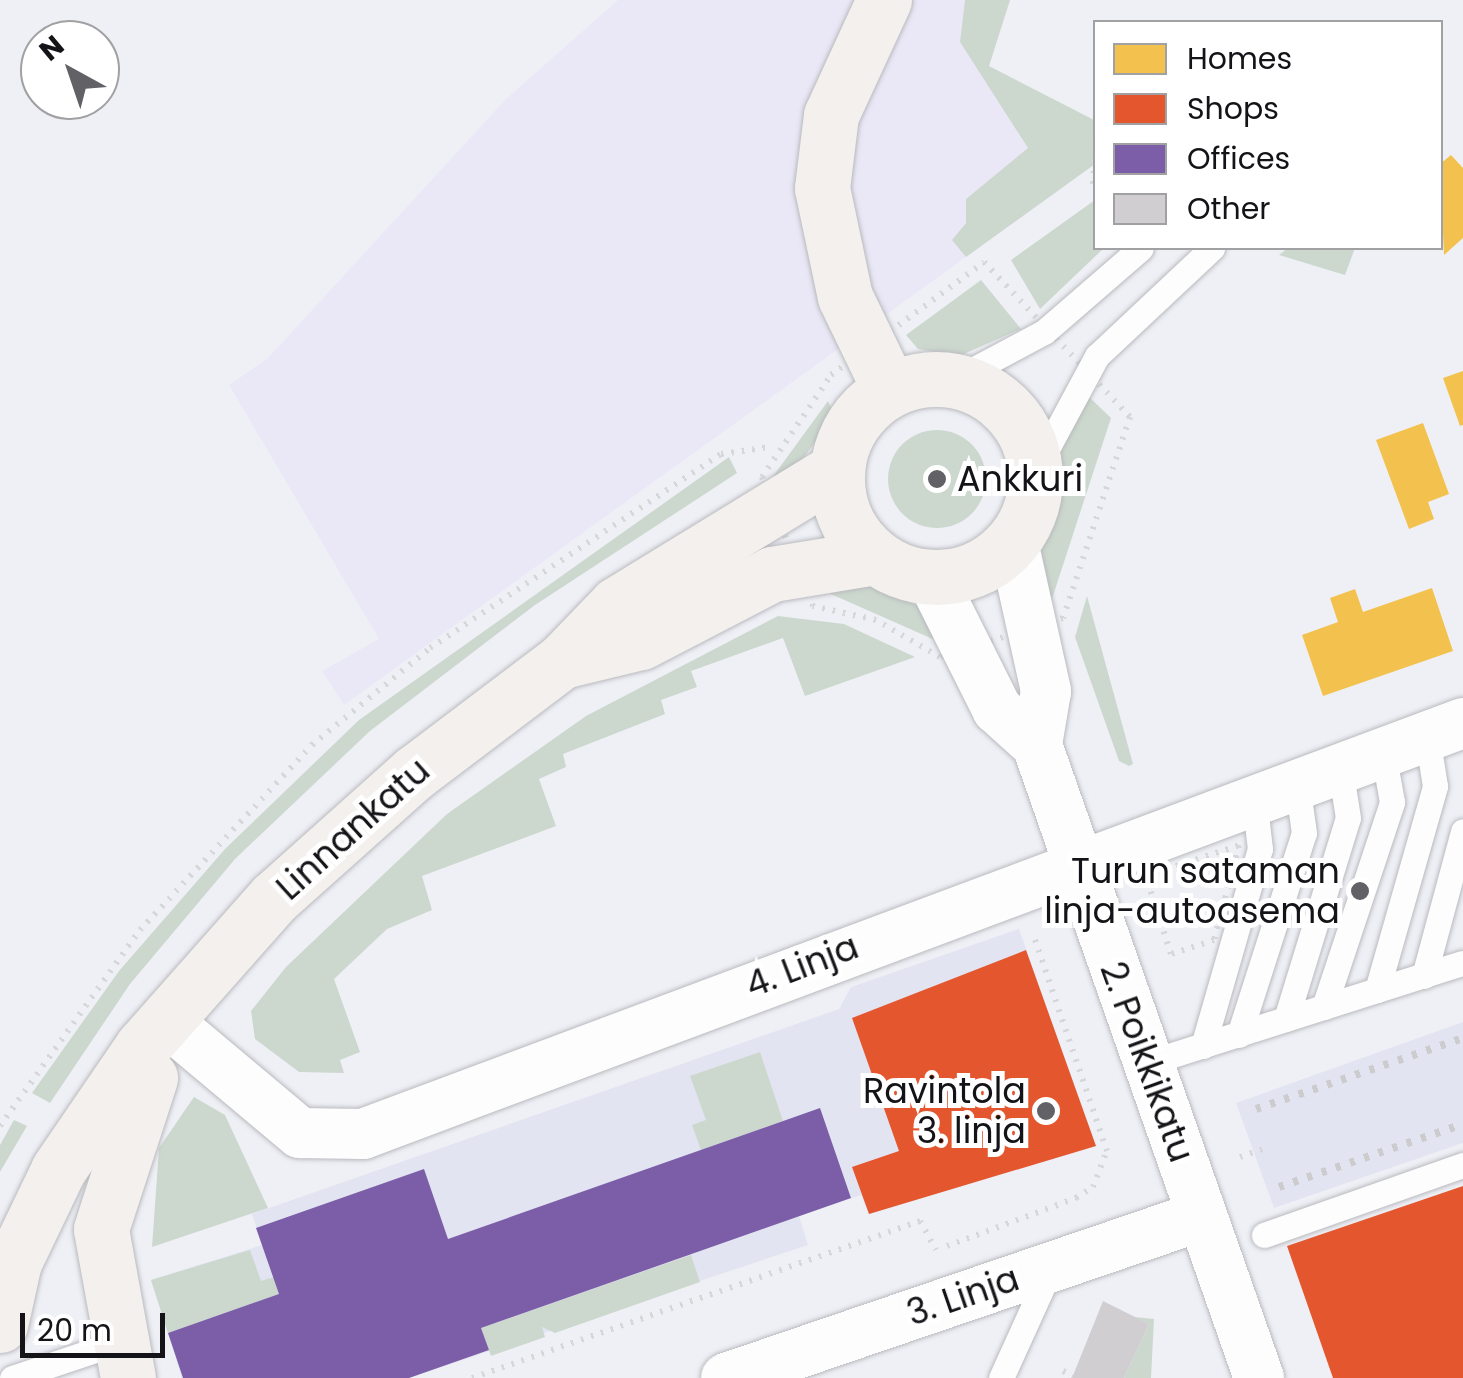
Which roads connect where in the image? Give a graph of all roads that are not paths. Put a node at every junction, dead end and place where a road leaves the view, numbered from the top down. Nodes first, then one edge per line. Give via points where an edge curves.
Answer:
1 (884, 0) edge
2 (1139, 250) edge
3 (1210, 250) edge
4 (954, 380) junction
5 (890, 390) junction
6 (837, 469) junction
7 (1035, 471) junction
8 (1013, 542) junction
9 (875, 556) junction
10 (930, 577) junction
11 (562, 662) junction
12 (1037, 745) junction
13 (1361, 760) edge
14 (1463, 832) edge
15 (1076, 862) junction
16 (1462, 960) edge
17 (1424, 976) junction
18 (1377, 990) junction
19 (1324, 1007) junction
20 (1286, 1020) junction
21 (170, 1024) junction
22 (1239, 1034) junction
23 (1203, 1046) junction
24 (1147, 1063) junction
25 (1463, 1165) edge
26 (1202, 1216) junction
27 (1264, 1235) dead end
28 (1052, 1266) junction
29 (0, 1324) edge
30 (122, 1360) edge
31 (12, 1378) edge
32 (726, 1378) edge
33 (1000, 1378) edge
34 (1259, 1378) edge

1 - 5 main road via 830,115 822,188 845,296
2 - 4 lane via 1044,332
3 - 7 lane via 1097,356
4 - 5 main road
4 - 7 main road via 1010,411
5 - 6 main road via 864,410
6 - 9 main road via 846,517
6 - 11 main road, Linnankatu via 617,604
7 - 8 main road
8 - 10 main road via 965,573
8 - 12 street, 2. Poikkikatu via 1046,692
9 - 10 main road
9 - 11 main road, Linnankatu via 772,574 641,642
10 - 12 street via 997,710
11 - 21 main road, Linnankatu via 414,773 274,898
12 - 15 street, 2. Poikkikatu
13 - 15 street, 4. Linja
13 - 18 lane via 1435,786
13 - 19 lane via 1392,802
13 - 20 lane
13 - 22 lane via 1304,833
13 - 23 lane via 1260,848
14 - 17 lane
15 - 21 street, 4. Linja via 364,1134 300,1133
15 - 24 street, 2. Poikkikatu
16 - 17 lane
17 - 18 lane
18 - 19 lane
19 - 20 lane
20 - 22 lane
21 - 29 main road, Linnankatu via 142,1047 58,1170 14,1262
21 - 30 main road, Linnankatu via 135,1104 101,1229
22 - 23 lane
23 - 24 lane
24 - 26 street, 2. Poikkikatu
25 - 27 lane
26 - 28 street, 3. Linja
26 - 34 street, 2. Poikkikatu
28 - 32 street, 3. Linja
28 - 33 lane
30 - 31 lane

